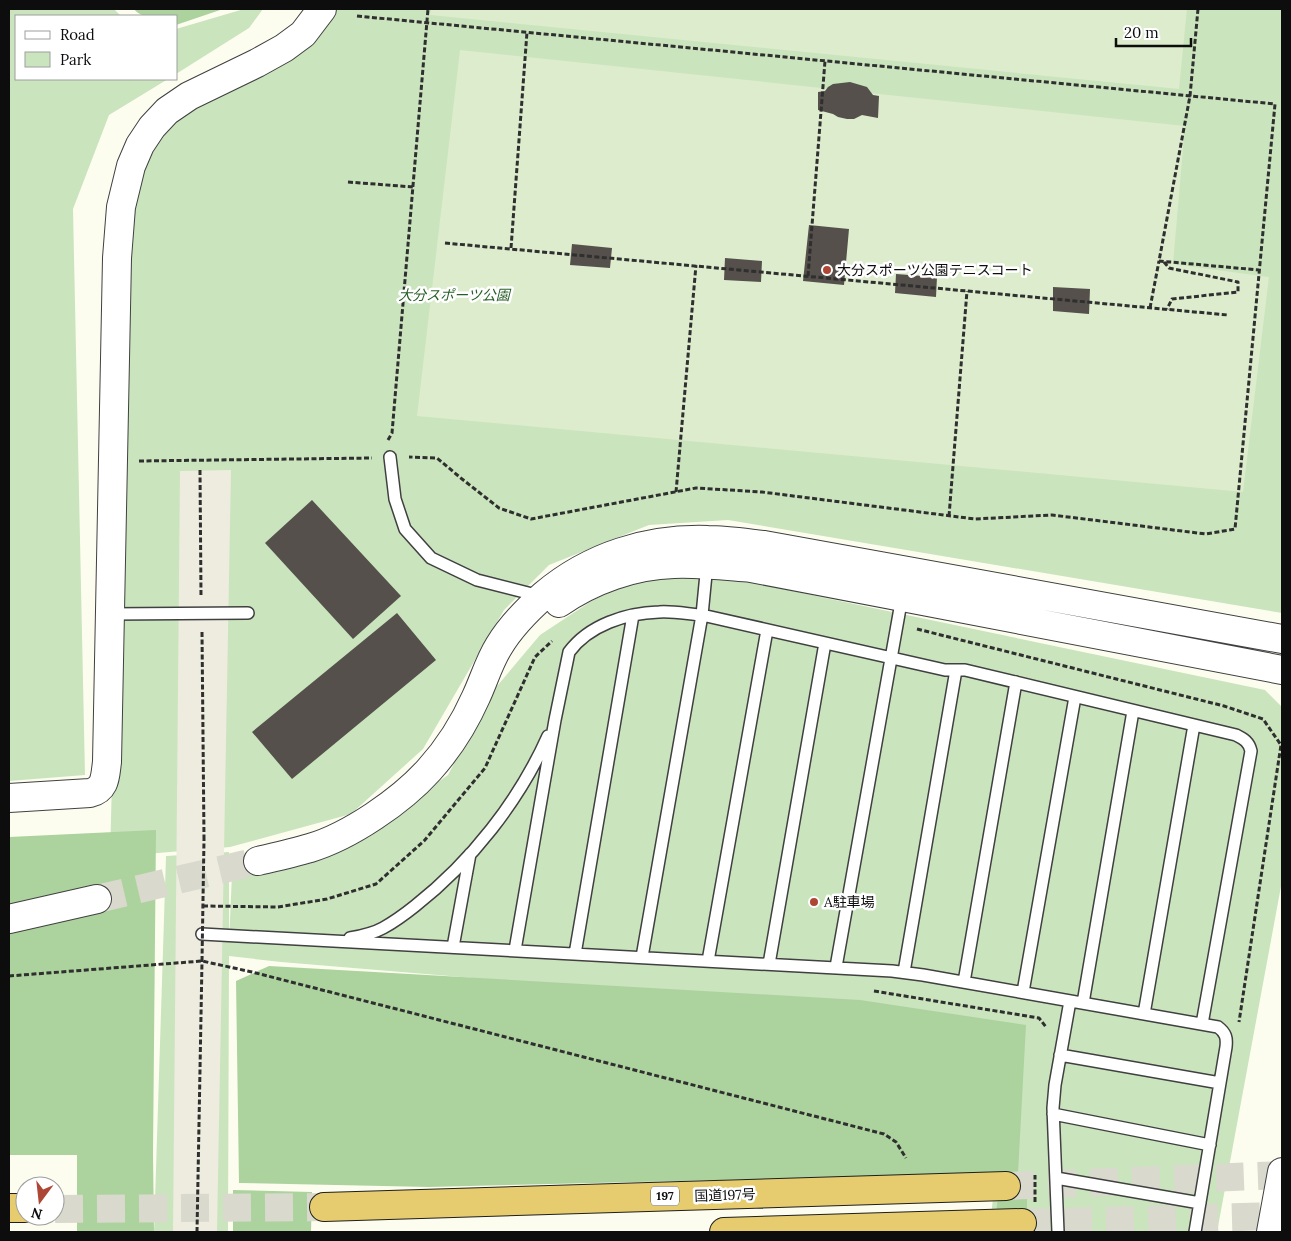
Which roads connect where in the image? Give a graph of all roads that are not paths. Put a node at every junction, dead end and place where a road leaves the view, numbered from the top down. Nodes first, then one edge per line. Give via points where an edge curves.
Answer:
1 (322, 9) edge
2 (390, 457) road end
3 (707, 564) junction
4 (542, 597) junction
5 (902, 597) junction
6 (248, 613) dead end
7 (110, 614) junction
8 (633, 615) junction
9 (702, 615) junction
10 (767, 630) junction
11 (1282, 639) edge
12 (825, 643) junction
13 (891, 659) junction
14 (956, 670) junction
15 (1282, 670) edge
16 (1016, 682) junction
17 (1075, 697) junction
18 (476, 698) junction
19 (1133, 711) junction
20 (555, 720) junction
21 (1194, 725) junction
22 (9, 798) edge
23 (470, 854) junction
24 (258, 860) tunnel mouth
25 (97, 899) tunnel mouth
26 (9, 919) edge
27 (202, 934) road end
28 (336, 941) junction
29 (453, 947) junction
30 (515, 950) junction
31 (575, 954) junction
32 (642, 957) junction
33 (708, 961) junction
34 (769, 964) junction
35 (836, 967) junction
36 (904, 972) junction
37 (964, 982) junction
38 (1023, 992) junction
39 (1070, 1000) junction
40 (1083, 1003) junction
41 (1144, 1014) junction
42 (1202, 1024) junction
43 (1060, 1055) junction
44 (1220, 1083) junction
45 (1053, 1114) junction
46 (1210, 1144) junction
47 (1282, 1172) edge
48 (1056, 1178) junction
49 (1006, 1186) tunnel mouth
50 (1200, 1202) junction
51 (324, 1207) tunnel mouth
52 (1028, 1213) tunnel mouth
53 (724, 1232) edge
54 (1058, 1232) edge
55 (1195, 1232) edge
56 (1271, 1232) edge

1 - 7 street via 303,34 284,48 189,96 167,111 140,145 131,166 122,207 117,258
2 - 4 lane via 395,499 405,529 431,558 477,580
3 - 5 street via 751,568
3 - 9 lane
3 - 18 street via 646,567 617,574 571,595 532,626
4 - 11 street via 569,576 612,555 658,542 707,540 764,545
4 - 18 street via 520,618 499,646
5 - 13 lane
5 - 15 street
6 - 7 lane
7 - 22 street via 107,762 102,786 90,793
8 - 9 lane via 661,612
8 - 20 lane via 600,627 576,643 569,652
8 - 31 lane
9 - 10 lane
9 - 32 lane
10 - 12 lane
10 - 33 lane
12 - 13 lane
12 - 34 lane
13 - 14 lane
13 - 35 lane
14 - 16 lane
14 - 36 lane
16 - 17 lane
16 - 37 lane
17 - 19 lane
17 - 38 lane
18 - 24 street via 462,725 428,771 389,806 369,820 311,848
19 - 21 lane
19 - 40 lane
20 - 23 lane via 515,797
20 - 30 lane
21 - 41 lane
21 - 42 lane via 1236,735 1250,745 1251,751
23 - 28 lane via 404,915 382,929
23 - 29 lane
25 - 26 street
27 - 28 lane
28 - 29 lane
29 - 30 lane
30 - 31 lane
31 - 32 lane
32 - 33 lane
33 - 34 lane
34 - 35 lane
35 - 36 lane
36 - 37 lane
37 - 38 lane
38 - 39 lane
39 - 40 lane
39 - 43 lane
40 - 41 lane
41 - 42 lane
42 - 44 lane via 1218,1027 1226,1035
43 - 44 lane
43 - 45 lane
44 - 46 lane
45 - 46 lane
45 - 48 lane
46 - 50 lane
47 - 56 street
48 - 50 lane
48 - 54 lane
49 - 51 highway, 国道197号 / 197
50 - 55 lane
52 - 53 highway

